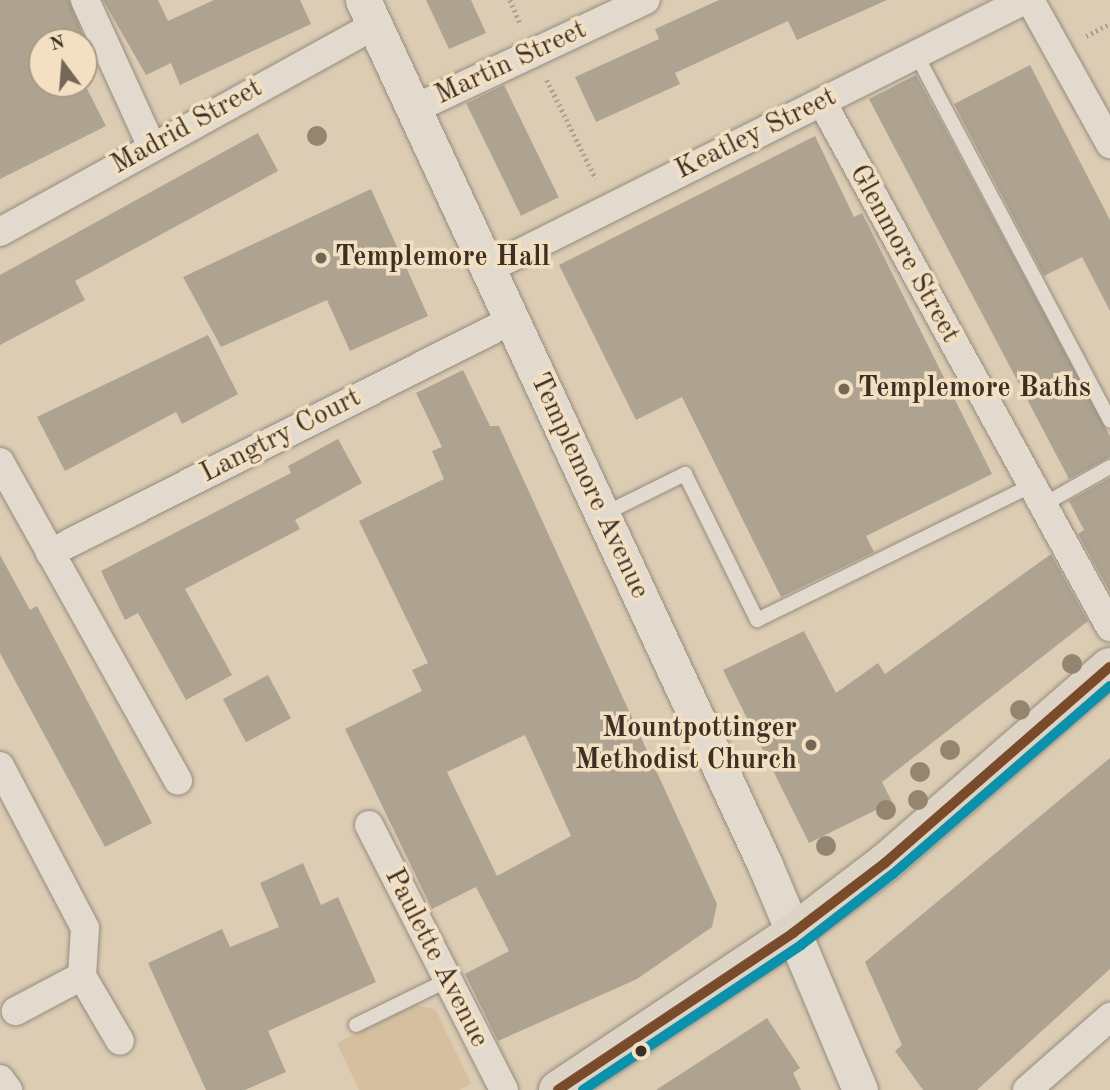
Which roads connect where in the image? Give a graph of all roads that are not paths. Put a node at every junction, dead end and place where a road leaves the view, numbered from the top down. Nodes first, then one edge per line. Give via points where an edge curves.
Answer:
1 (85, 0) edge
2 (646, 0) edge
3 (1028, 0) edge
4 (369, 13) edge
5 (916, 54) junction
6 (822, 102) junction
7 (414, 109) junction
8 (1110, 144) edge
9 (151, 145) junction
10 (0, 232) edge
11 (488, 269) junction
12 (512, 320) junction
13 (1110, 421) edge
14 (0, 462) edge
15 (1110, 467) edge
16 (1036, 496) junction
17 (602, 514) junction
18 (50, 553) junction
19 (1110, 626) edge
20 (1110, 667) edge
21 (0, 766) edge
22 (178, 781) dead end
23 (369, 825) dead end
24 (793, 933) junction
25 (82, 976) junction
26 (448, 980) junction
27 (16, 1010) dead end
28 (1110, 1017) edge
29 (356, 1025) dead end
30 (120, 1041) dead end
31 (0, 1079) edge
32 (8, 1090) edge
33 (505, 1090) edge
34 (558, 1090) edge
35 (860, 1090) edge
36 (1027, 1090) edge

1 - 9 street
2 - 7 street, Martin Street
3 - 5 street, Keatley Street
3 - 8 street
4 - 7 street, Templemore Avenue
4 - 9 street, Madrid Street
5 - 6 street, Keatley Street
5 - 13 lane
6 - 11 street, Keatley Street
6 - 16 street, Glenmore Street
7 - 11 street, Templemore Avenue
9 - 10 street, Madrid Street
11 - 12 street, Templemore Avenue
12 - 17 street, Templemore Avenue
12 - 18 street, Langtry Court
14 - 18 street
15 - 16 lane
16 - 17 lane via 757,620 685,474
16 - 19 street, Glenmore Street
17 - 24 street, Templemore Avenue
18 - 22 street
20 - 24 main road via 885,863
21 - 25 street via 85,928
23 - 26 street, Paulette Avenue
24 - 34 main road
24 - 35 street, Templemore Avenue
25 - 27 street
25 - 30 street
26 - 29 lane
26 - 33 street, Paulette Avenue
28 - 36 street
31 - 32 street

